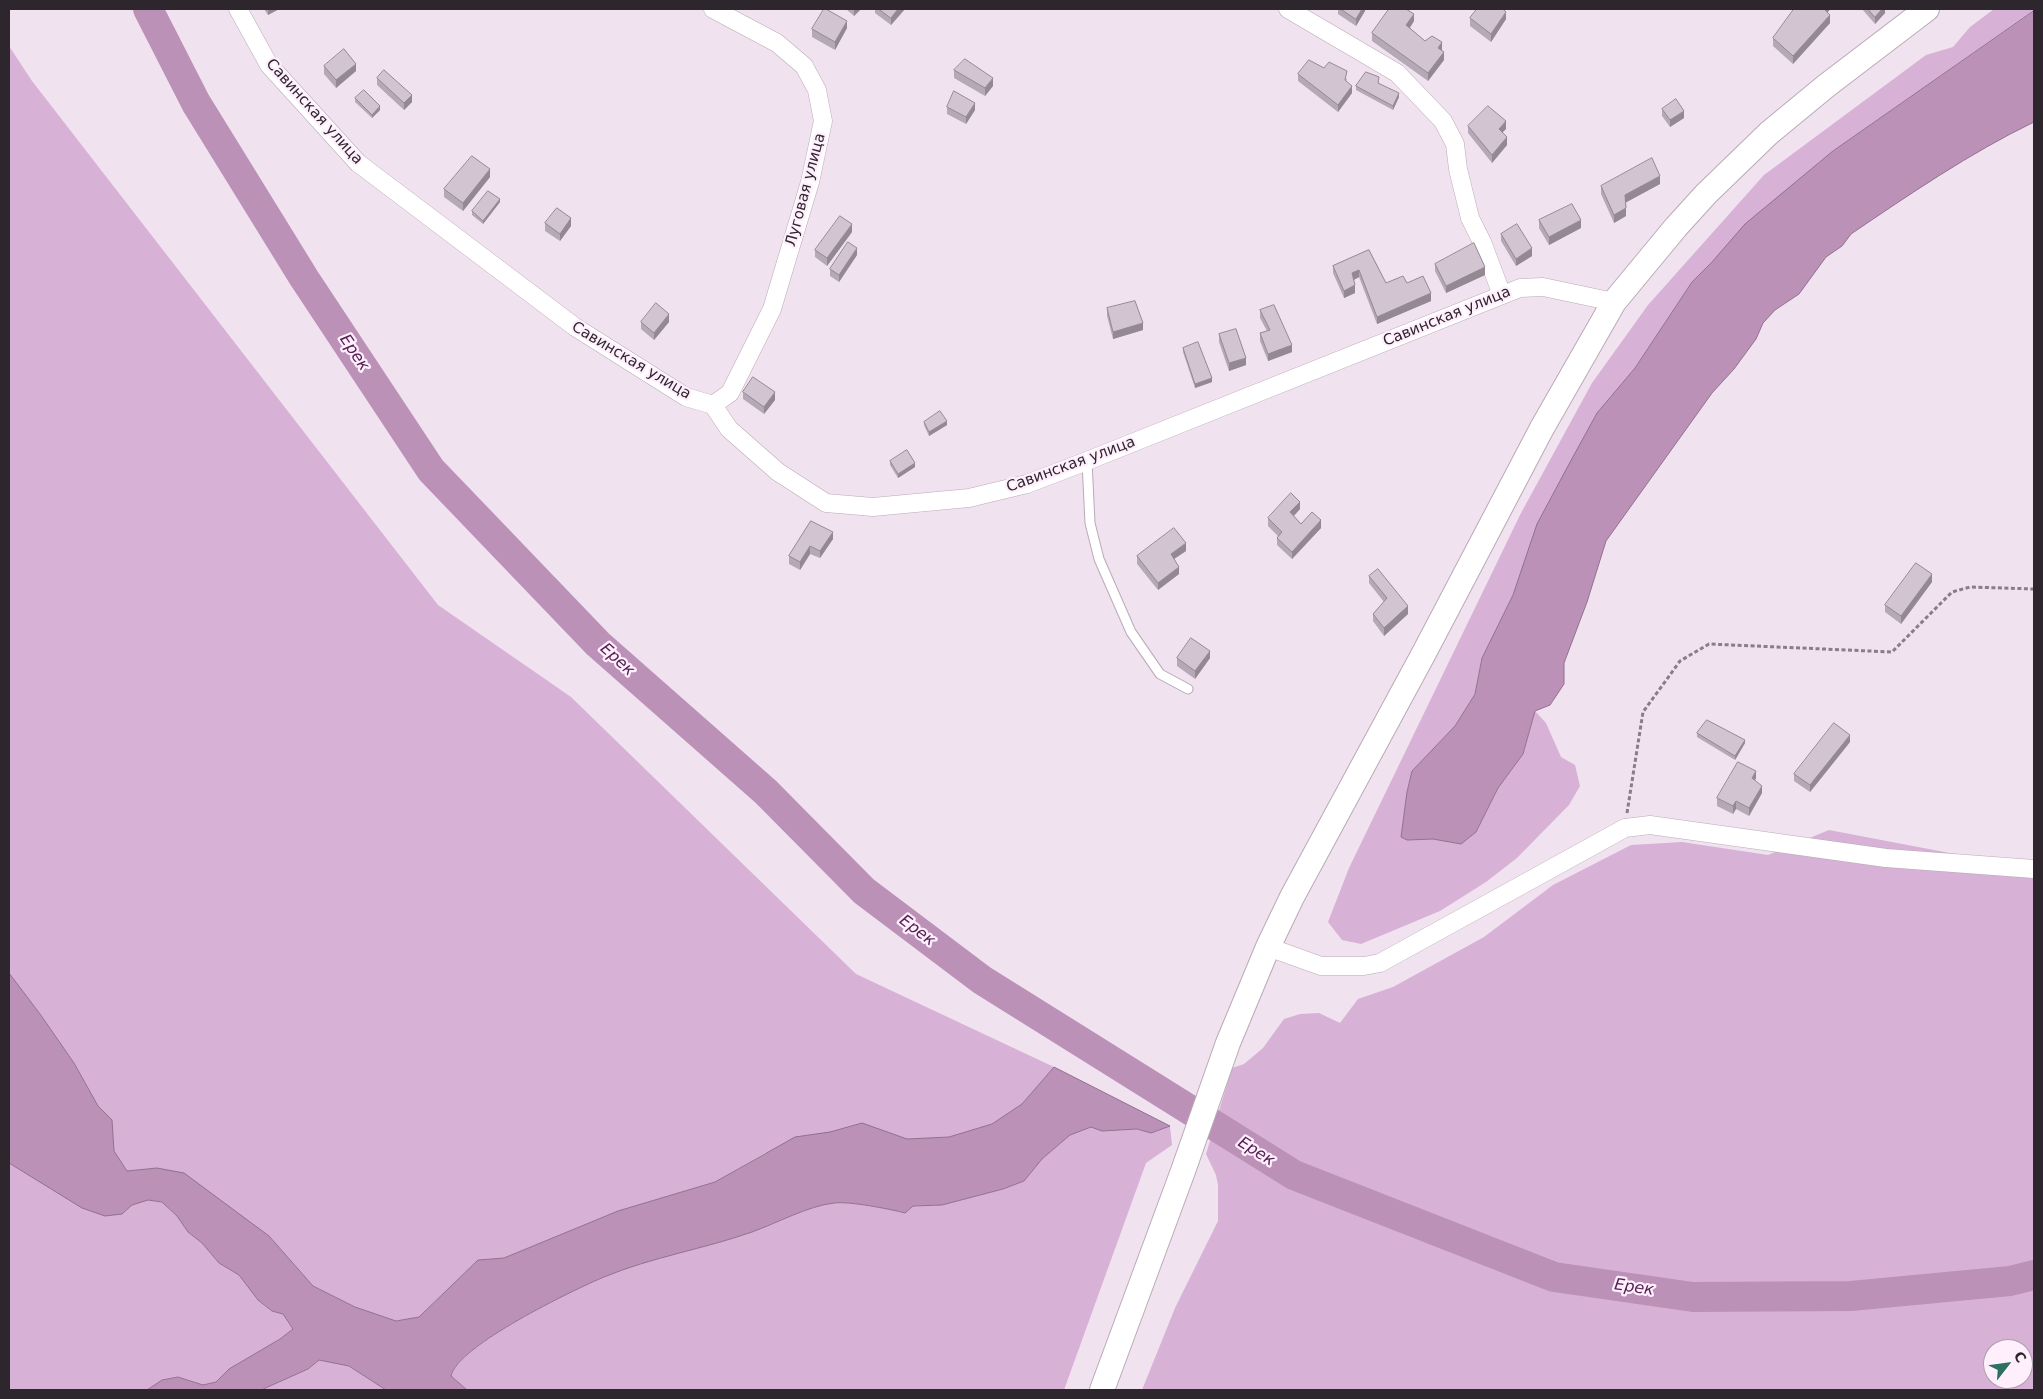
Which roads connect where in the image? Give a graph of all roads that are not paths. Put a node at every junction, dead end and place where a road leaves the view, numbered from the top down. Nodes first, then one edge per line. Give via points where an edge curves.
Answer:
1 (238, 9) edge
2 (713, 9) edge
3 (1288, 9) edge
4 (1927, 9) edge
5 (1502, 294) junction
6 (1614, 302) junction
7 (713, 405) junction
8 (1087, 461) junction
9 (1188, 689) dead end
10 (2034, 869) edge
11 (1268, 947) junction
12 (1102, 1390) edge

1 - 7 street, Савинская улица via 269,65 358,163 575,328 686,397
2 - 7 street, Луговая улица via 777,43 804,66 817,90 823,122 810,182 772,309 730,394
3 - 5 street via 1397,73 1444,122 1455,144 1470,218
4 - 6 street via 1769,133 1682,220
5 - 6 street, Савинская улица via 1520,288 1543,287
5 - 8 street, Савинская улица
6 - 11 street via 1542,428
7 - 8 street, Савинская улица via 730,429 778,472 826,503 873,507 969,498 1027,484
8 - 9 lane via 1090,523 1099,559 1131,632 1160,674
10 - 11 street via 1886,858 1650,825 1625,828 1380,962 1364,966 1321,966
11 - 12 street via 1228,1043

